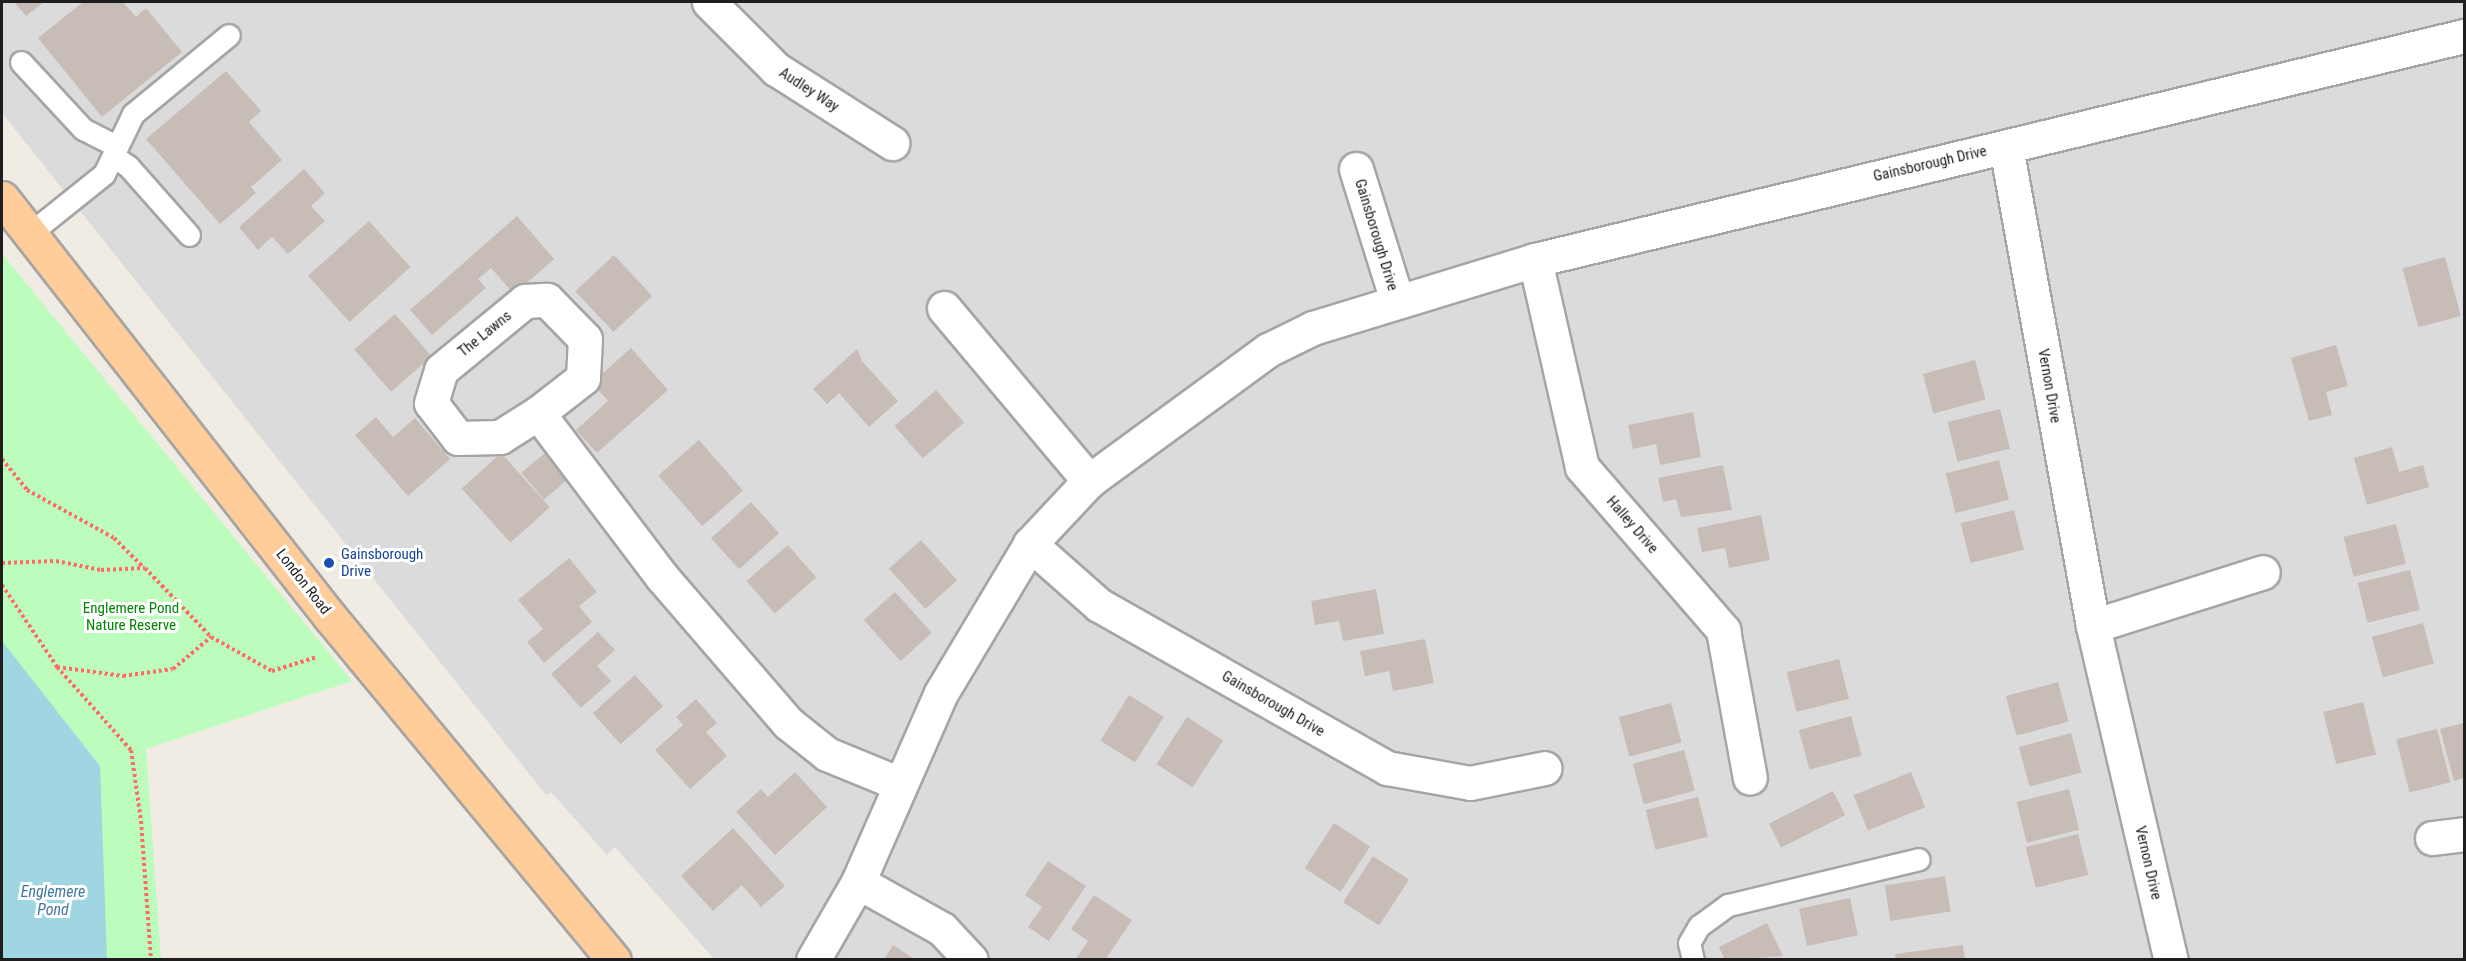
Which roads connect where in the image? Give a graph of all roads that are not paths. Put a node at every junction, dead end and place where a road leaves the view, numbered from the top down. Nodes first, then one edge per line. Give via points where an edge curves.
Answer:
1 (709, 2) edge
2 (229, 35) dead end
3 (2464, 36) edge
4 (21, 62) dead end
5 (892, 143) dead end
6 (2006, 147) junction
7 (115, 151) junction
8 (1356, 169) dead end
9 (2, 198) edge
10 (29, 234) junction
11 (189, 235) dead end
12 (1535, 260) junction
13 (1397, 300) junction
14 (944, 308) dead end
15 (538, 413) junction
16 (1089, 481) junction
17 (1030, 544) junction
18 (2263, 572) dead end
19 (2093, 626) junction
20 (1545, 768) dead end
21 (1750, 778) dead end
22 (900, 784) junction
23 (2464, 834) edge
24 (2432, 838) dead end
25 (1919, 859) dead end
26 (858, 882) junction
27 (614, 960) edge
28 (813, 960) edge
29 (971, 960) edge
30 (1693, 960) edge
31 (2171, 960) edge

1 - 5 street, Audley Way via 776,69
2 - 7 lane via 133,114
3 - 6 street, Gainsborough Drive
4 - 7 lane via 83,129
6 - 12 street, Gainsborough Drive
6 - 19 street, Vernon Drive
7 - 10 lane via 104,174
7 - 11 lane
8 - 13 street, Gainsborough Drive
9 - 10 main road, London Road
10 - 27 main road, London Road via 330,617
12 - 13 street, Gainsborough Drive
12 - 21 street, Halley Drive via 1582,467 1723,630
13 - 16 street, Gainsborough Drive via 1313,328 1268,350
14 - 16 street
15 - 15 street, The Lawns via 583,378 585,339 547,300 525,301 441,370 430,403 458,438 500,437
15 - 22 street via 662,577 811,744 861,772
16 - 17 street, Gainsborough Drive
17 - 20 street, Gainsborough Drive via 1099,605 1387,768 1470,783
17 - 22 street, Gainsborough Drive via 955,667
18 - 19 street
19 - 31 street, Vernon Drive
22 - 26 street, Gainsborough Drive
23 - 24 street
25 - 30 lane via 1728,905 1699,926 1689,943
26 - 28 street, Gainsborough Drive
26 - 29 street via 942,929

